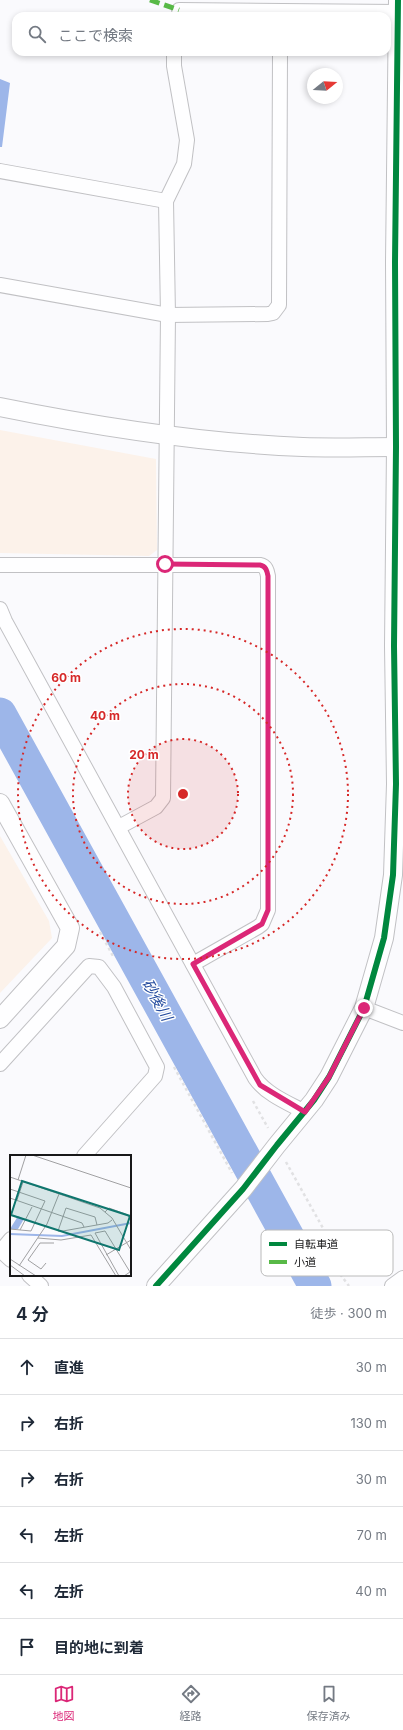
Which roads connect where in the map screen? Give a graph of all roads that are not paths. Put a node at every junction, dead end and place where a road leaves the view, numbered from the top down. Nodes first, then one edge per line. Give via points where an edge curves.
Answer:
1 (398, 6) edge
2 (179, 9) edge
3 (280, 9) edge
4 (174, 56) edge
5 (280, 56) edge
6 (0, 171) edge
7 (166, 201) junction
8 (0, 285) edge
9 (168, 314) junction
10 (0, 408) edge
11 (166, 435) junction
12 (396, 446) junction
13 (0, 564) edge
14 (165, 564) junction
15 (0, 609) edge
16 (0, 803) edge
17 (119, 828) junction
18 (193, 964) junction
19 (364, 1008) junction
20 (0, 1019) edge
21 (403, 1022) edge
22 (0, 1064) edge
23 (305, 1112) junction
24 (85, 1155) edge
25 (10, 1241) edge
26 (3, 1253) edge
27 (30, 1276) edge
28 (403, 1278) edge
29 (41, 1286) edge
30 (156, 1286) edge
31 (392, 1286) edge

1 - 3 street
1 - 12 street
2 - 3 street
4 - 7 street via 187,140 184,164
5 - 9 street via 279,305 273,313 268,314
6 - 7 street
7 - 9 street
8 - 9 street
9 - 11 street
10 - 11 street
11 - 12 street via 303,446
11 - 14 street
12 - 19 street via 396,784 393,875 384,938
13 - 14 street
14 - 17 street via 163,798 156,808
14 - 18 street via 260,565 264,566 268,576 268,910 262,924
15 - 17 street
16 - 20 street via 70,928 66,946
17 - 18 street
18 - 23 street via 260,1085
19 - 21 street
19 - 23 street via 329,1077
22 - 24 street via 89,966 99,967 114,988 157,1067 155,1076
23 - 30 street via 243,1188
25 - 26 street
27 - 29 street
28 - 31 street

